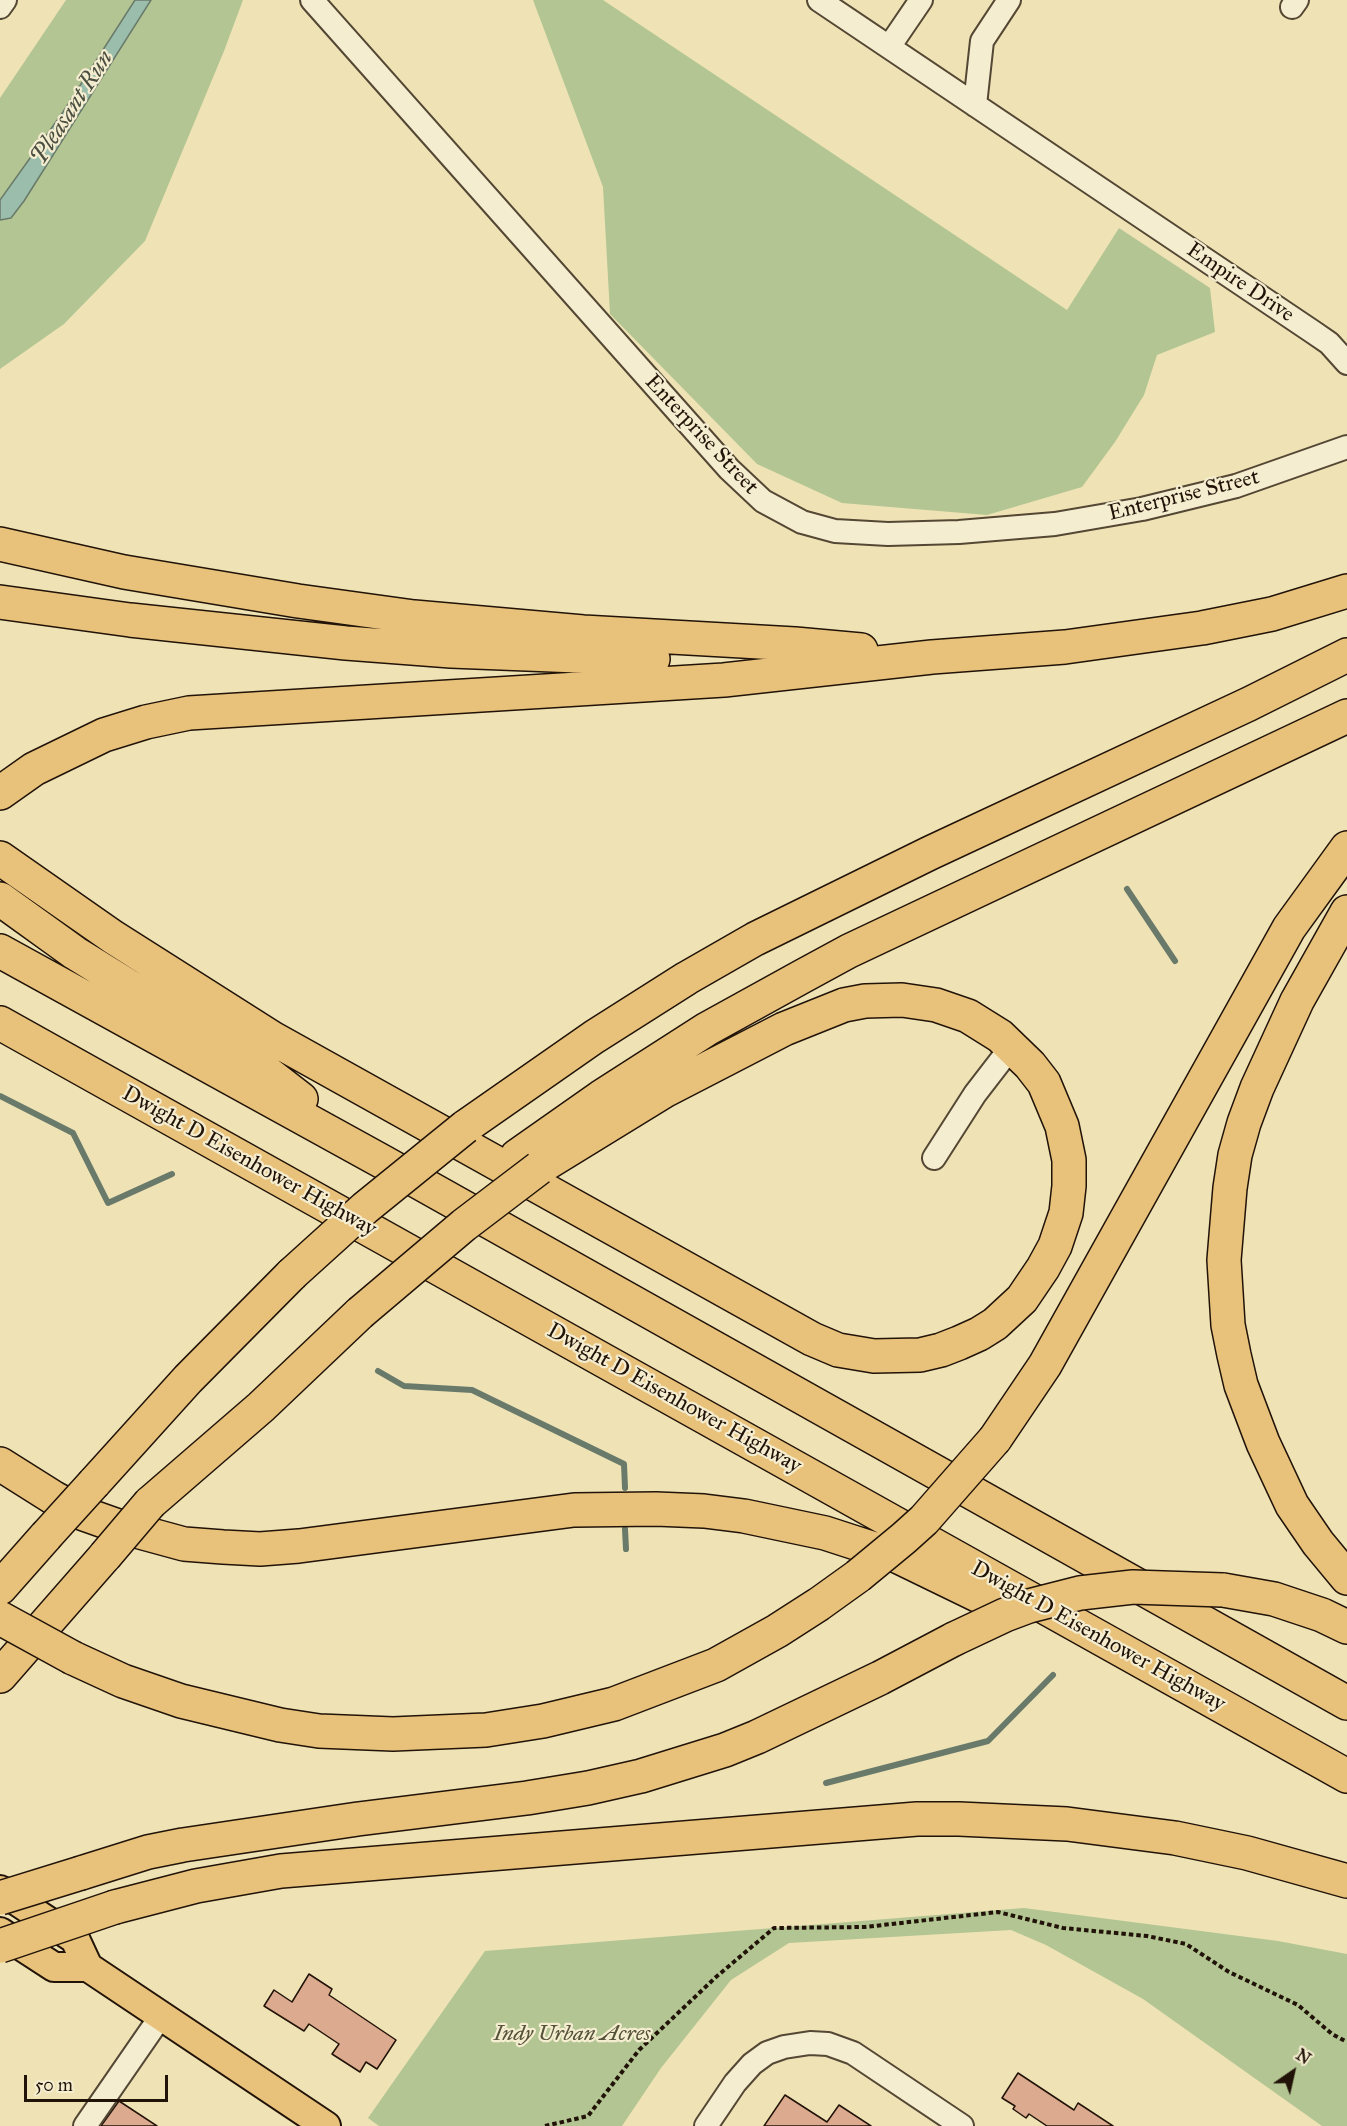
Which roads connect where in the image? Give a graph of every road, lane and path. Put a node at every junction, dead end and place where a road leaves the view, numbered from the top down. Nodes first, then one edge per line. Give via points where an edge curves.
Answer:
1 (5, 0) edge
2 (312, 0) edge
3 (819, 0) edge
4 (921, 0) edge
5 (1009, 0) edge
6 (0, 8) edge
7 (889, 47) junction
8 (975, 105) junction
9 (1347, 363) edge
10 (1347, 447) edge
11 (0, 544) edge
12 (1347, 591) edge
13 (0, 602) edge
14 (1347, 655) edge
15 (932, 657) junction
16 (807, 670) junction
17 (1347, 716) edge
18 (0, 793) edge
19 (1347, 848) edge
20 (0, 858) edge
21 (0, 899) edge
22 (1347, 912) edge
23 (0, 951) edge
24 (0, 1023) edge
25 (1012, 1046) junction
26 (934, 1158) dead end
27 (383, 1162) junction
28 (528, 1162) junction
29 (0, 1464) edge
30 (1347, 1578) edge
31 (0, 1588) edge
32 (0, 1618) edge
33 (1347, 1627) edge
34 (0, 1676) edge
35 (1347, 1703) edge
36 (1313, 1757) junction
37 (1347, 1776) edge
38 (1347, 1881) edge
39 (0, 1890) edge
40 (0, 1898) edge
41 (0, 1932) edge
42 (0, 1946) edge
43 (88, 1967) junction
44 (161, 2016) junction
45 (1347, 2042) edge
46 (310, 2122) edge
47 (85, 2126) edge
48 (545, 2126) edge
49 (706, 2126) edge
50 (962, 2126) edge

1 - 6 street
2 - 10 street, Enterprise Street via 729,469 763,501 801,522 835,531 897,534 1055,524 1142,509 1236,486
3 - 7 street, Empire Drive
4 - 7 street
5 - 8 street via 982,41
7 - 8 street, Empire Drive
8 - 9 street, Empire Drive via 1329,343
11 - 15 highway via 146,575 414,617
12 - 15 highway via 1272,614 1202,628 1065,647
13 - 16 highway via 357,644 724,661
14 - 31 highway, bridge via 755,939 594,1037 465,1127 292,1274 188,1379
15 - 16 highway
16 - 18 highway via 724,681 189,713 104,735 34,768
17 - 28 highway via 822,966 707,1029 601,1097
19 - 32 highway, bridge via 1289,928 1045,1365 995,1439 904,1538 858,1576 777,1631 706,1669 578,1714 486,1730 393,1734 280,1725 181,1701 123,1681
20 - 25 highway via 112,938 272,1038 812,1339 856,1354 920,1355 979,1335 1022,1299 1055,1246 1066,1213 1069,1186 1069,1160 1062,1126 1044,1083
21 - 27 highway via 75,953 261,1068
22 - 30 highway via 1297,1001 1244,1123 1230,1188 1224,1260 1234,1355 1263,1443 1292,1505
23 - 27 highway
24 - 36 highway, Dwight D Eisenhower Highway
25 - 26 street
25 - 28 highway via 968,1016 936,1005 884,1000 844,1005 704,1068 628,1112
27 - 35 highway
28 - 34 highway, bridge via 413,1240 351,1308 268,1372
29 - 36 highway via 84,1514 184,1544 223,1547 299,1546 574,1510 704,1511 786,1524 899,1557 1172,1694
33 - 40 highway, bridge via 1274,1599 1223,1590 1133,1587 1080,1593 1021,1609 757,1737 641,1776 527,1798 183,1845 148,1852
36 - 37 highway, Dwight D Eisenhower Highway
38 - 42 highway, bridge via 1246,1852 1175,1838 1004,1820 918,1819 313,1867 172,1891
39 - 43 main road via 75,1939
41 - 43 main road via 54,1967
43 - 44 main road
44 - 46 main road
44 - 47 street
45 - 48 path via 1298,2005 1229,1972 1186,1944 1147,1936 1063,1928 998,1912 865,1927 774,1929 639,2050 588,2116
49 - 50 street via 746,2070 768,2053 810,2043 828,2044 854,2053

